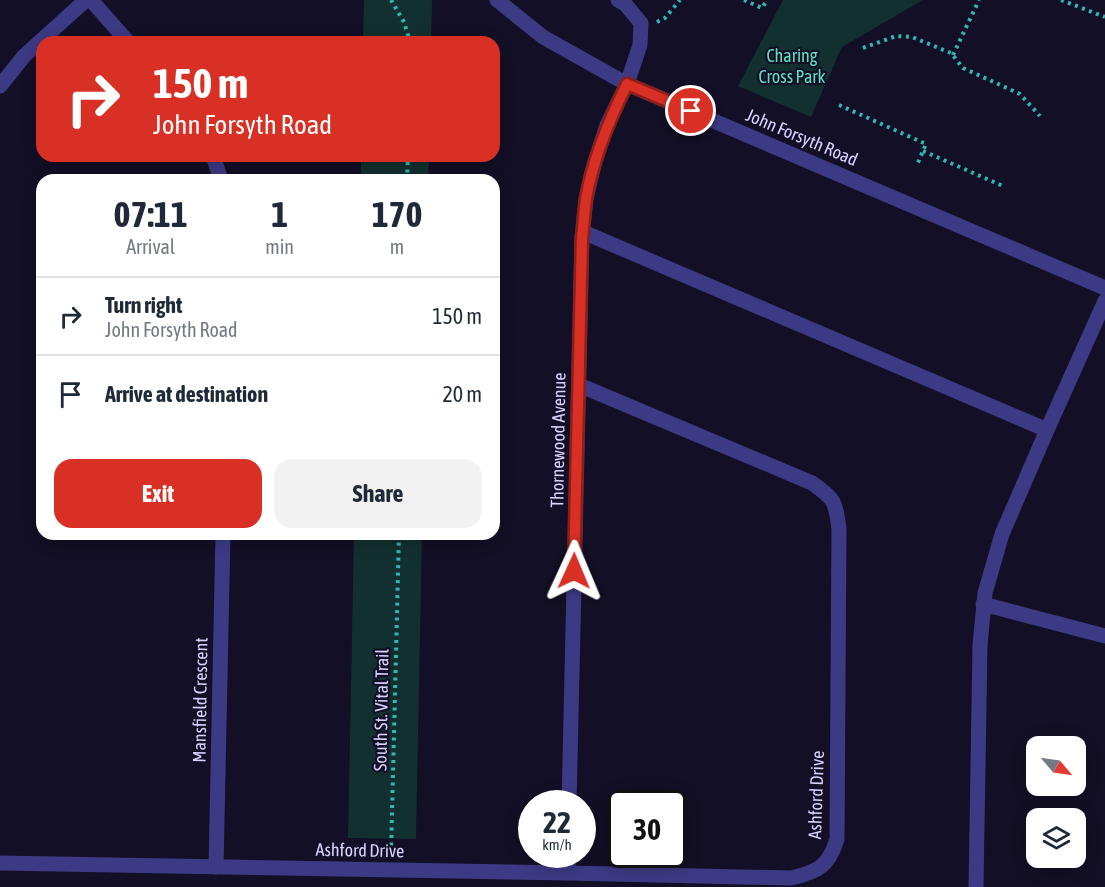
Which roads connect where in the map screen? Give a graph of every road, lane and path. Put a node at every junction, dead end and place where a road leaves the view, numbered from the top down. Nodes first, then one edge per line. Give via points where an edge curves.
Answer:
1 (86, 0) edge
2 (91, 0) edge
3 (391, 0) edge
4 (497, 0) edge
5 (618, 0) edge
6 (680, 0) edge
7 (744, 0) edge
8 (766, 0) edge
9 (979, 0) edge
10 (1062, 0) edge
11 (1105, 17) edge
12 (656, 22) dead end
13 (46, 36) edge
14 (123, 36) edge
15 (408, 36) edge
16 (36, 45) edge
17 (862, 48) dead end
18 (953, 55) junction
19 (627, 84) junction
20 (0, 86) edge
21 (839, 105) dead end
22 (1040, 116) dead end
23 (923, 151) junction
24 (917, 165) dead end
25 (1003, 186) dead end
26 (583, 232) junction
27 (1105, 288) edge
28 (1105, 301) edge
29 (579, 385) junction
30 (1047, 430) junction
31 (224, 540) edge
32 (399, 540) edge
33 (983, 604) junction
34 (1105, 636) edge
35 (569, 790) edge
36 (0, 863) edge
37 (216, 867) junction
38 (568, 868) edge
39 (391, 870) junction
40 (568, 873) junction
41 (976, 887) edge

1 - 13 street
2 - 14 street
3 - 15 path
4 - 19 street, John Forsyth Road via 543,37
5 - 19 street, Thornewood Avenue via 641,23 640,45
6 - 12 path
7 - 8 path via 762,8
9 - 18 path
10 - 11 path
16 - 20 street
17 - 18 path via 904,36
18 - 22 path via 963,68 1020,94
19 - 26 street, Thornewood Avenue via 594,165
19 - 27 street, John Forsyth Road
21 - 23 path via 926,144
23 - 24 path
23 - 25 path
26 - 29 street, Thornewood Avenue
26 - 30 street
28 - 30 street
29 - 35 street, Thornewood Avenue
29 - 40 street, Ashford Drive via 812,483 832,499 839,528 837,839 824,864 791,878
30 - 33 street via 1002,534
31 - 37 street, Mansfield Crescent
32 - 39 path, South St. Vital Trail
33 - 34 street
33 - 41 street
36 - 37 street, Ashford Drive
37 - 39 street, Ashford Drive
38 - 40 street
39 - 40 street, Ashford Drive

